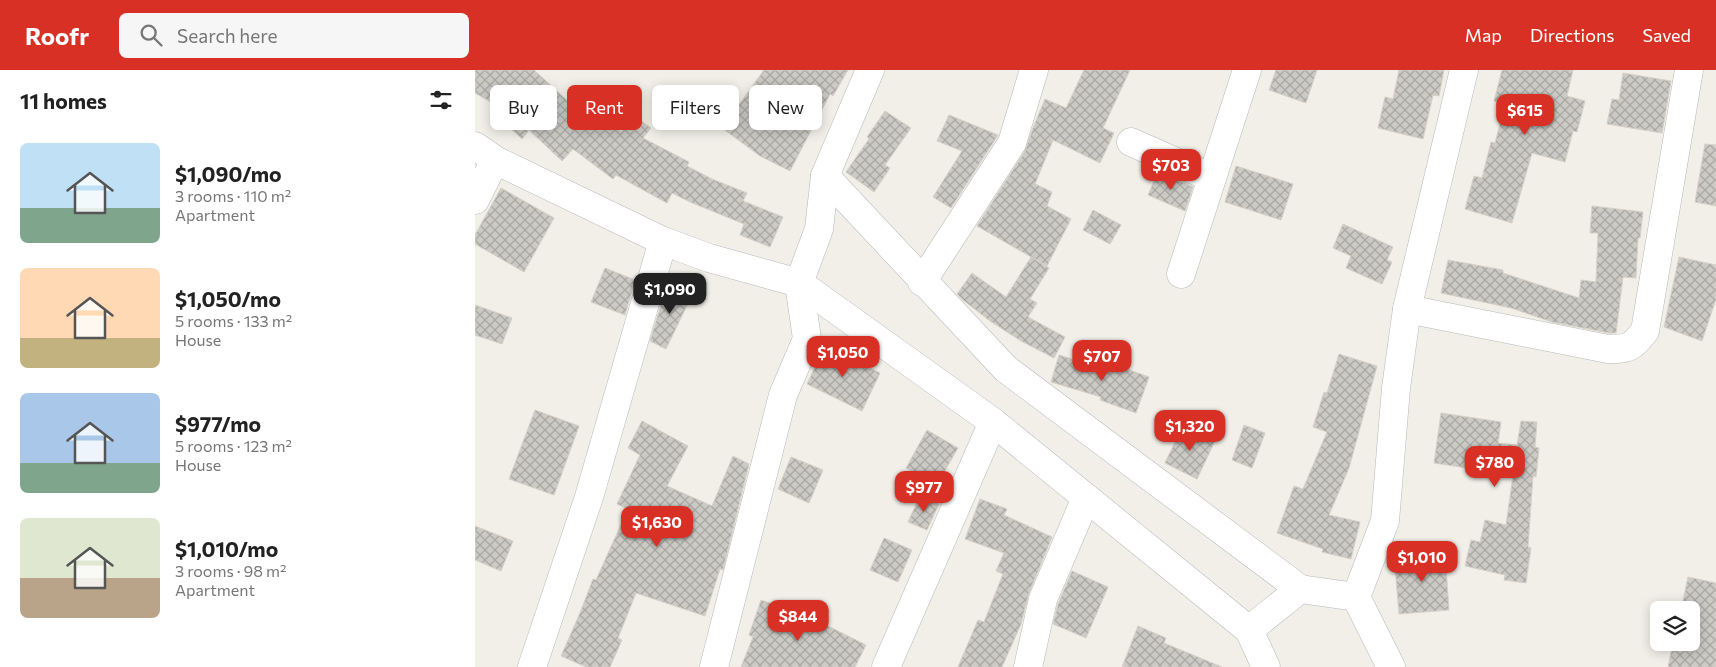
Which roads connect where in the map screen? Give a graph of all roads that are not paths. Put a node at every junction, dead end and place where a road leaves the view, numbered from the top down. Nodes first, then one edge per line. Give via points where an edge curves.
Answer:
1 (870, 70) edge
2 (1034, 70) edge
3 (1247, 70) edge
4 (1464, 70) edge
5 (1689, 70) edge
6 (1131, 142) dead end
7 (485, 153) edge
8 (825, 176) junction
9 (1212, 178) junction
10 (475, 200) edge
11 (663, 241) junction
12 (1181, 274) dead end
13 (922, 282) junction
14 (799, 284) junction
15 (1407, 309) junction
16 (993, 422) junction
17 (1086, 498) junction
18 (1300, 589) junction
19 (1356, 597) junction
20 (1249, 630) junction
21 (532, 667) edge
22 (714, 667) edge
23 (886, 667) edge
24 (1027, 667) edge
25 (1265, 667) edge
26 (1391, 667) edge

1 - 8 street
2 - 13 street via 1011,143
3 - 9 street
4 - 15 street
5 - 15 street via 1645,331 1633,345 1624,349 1608,349
6 - 9 street
7 - 10 street
7 - 11 street
8 - 13 street
8 - 14 street via 819,229
9 - 12 street
11 - 14 street
11 - 21 street via 589,497
13 - 18 street via 1006,369
14 - 16 street
14 - 22 street via 807,339 783,395
15 - 19 street via 1396,388 1385,521
16 - 17 street
16 - 23 street
17 - 20 street
17 - 24 street via 1043,599
18 - 19 street
18 - 20 street
19 - 26 street
20 - 25 street

